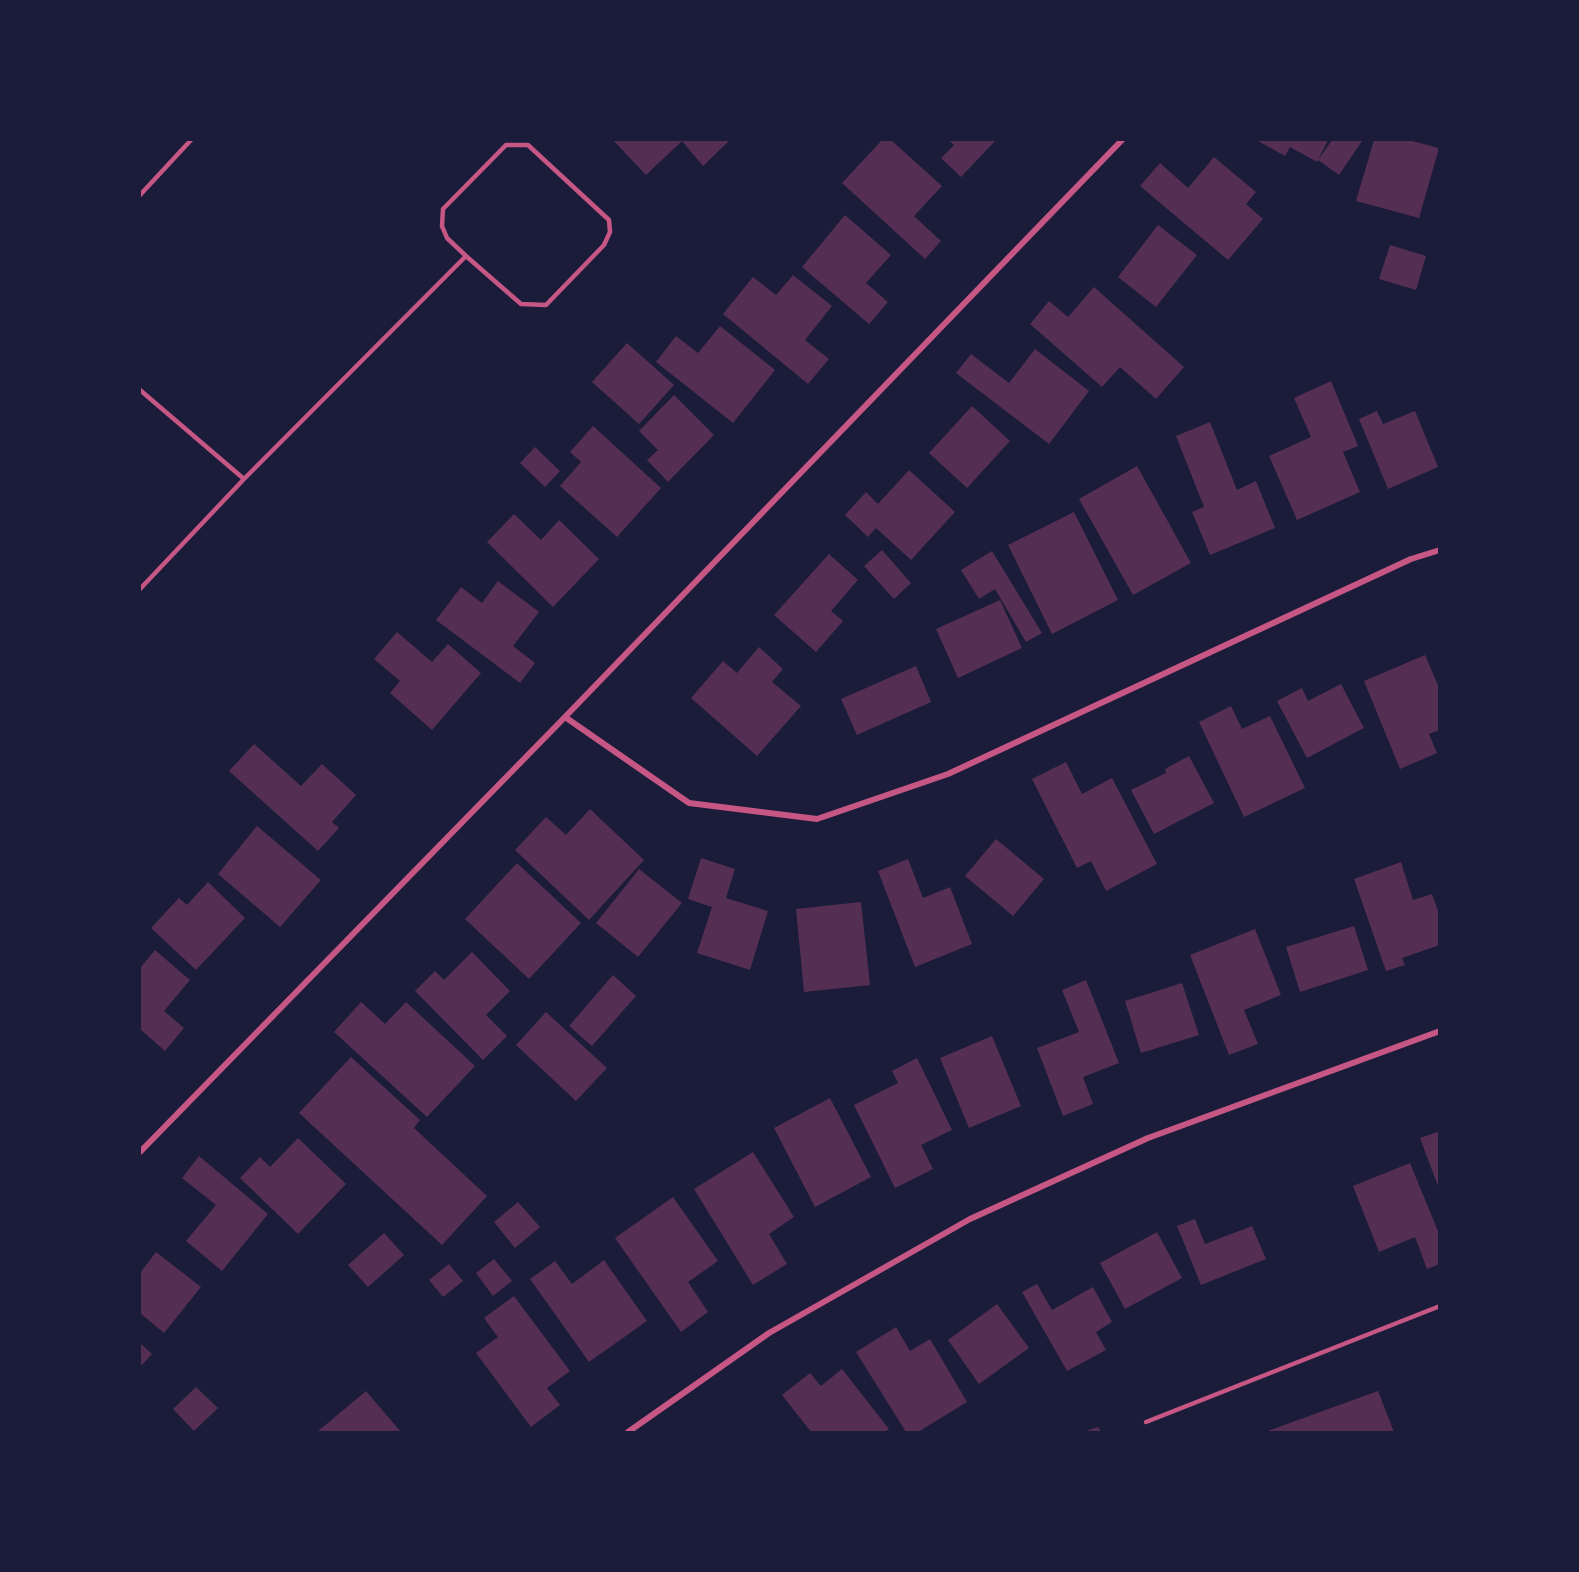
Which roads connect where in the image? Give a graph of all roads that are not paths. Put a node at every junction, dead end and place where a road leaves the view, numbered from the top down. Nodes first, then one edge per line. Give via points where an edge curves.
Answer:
1 (191, 140) edge
2 (1122, 140) edge
3 (140, 195) edge
4 (466, 256) junction
5 (140, 390) edge
6 (244, 479) junction
7 (1440, 550) edge
8 (140, 590) edge
9 (565, 717) junction
10 (1440, 1031) edge
11 (140, 1152) edge
12 (1440, 1306) edge
13 (1146, 1422) dead end
14 (628, 1432) edge

1 - 3 lane
2 - 9 street
4 - 4 lane via 447,238 442,226 443,209 506,145 528,145 609,220 610,232 604,245 546,305 521,304
4 - 6 lane
5 - 6 lane
6 - 8 lane
7 - 9 street via 1412,559 948,774 817,819 689,803
9 - 11 street
10 - 14 street via 1148,1138 970,1219 769,1333
12 - 13 lane

